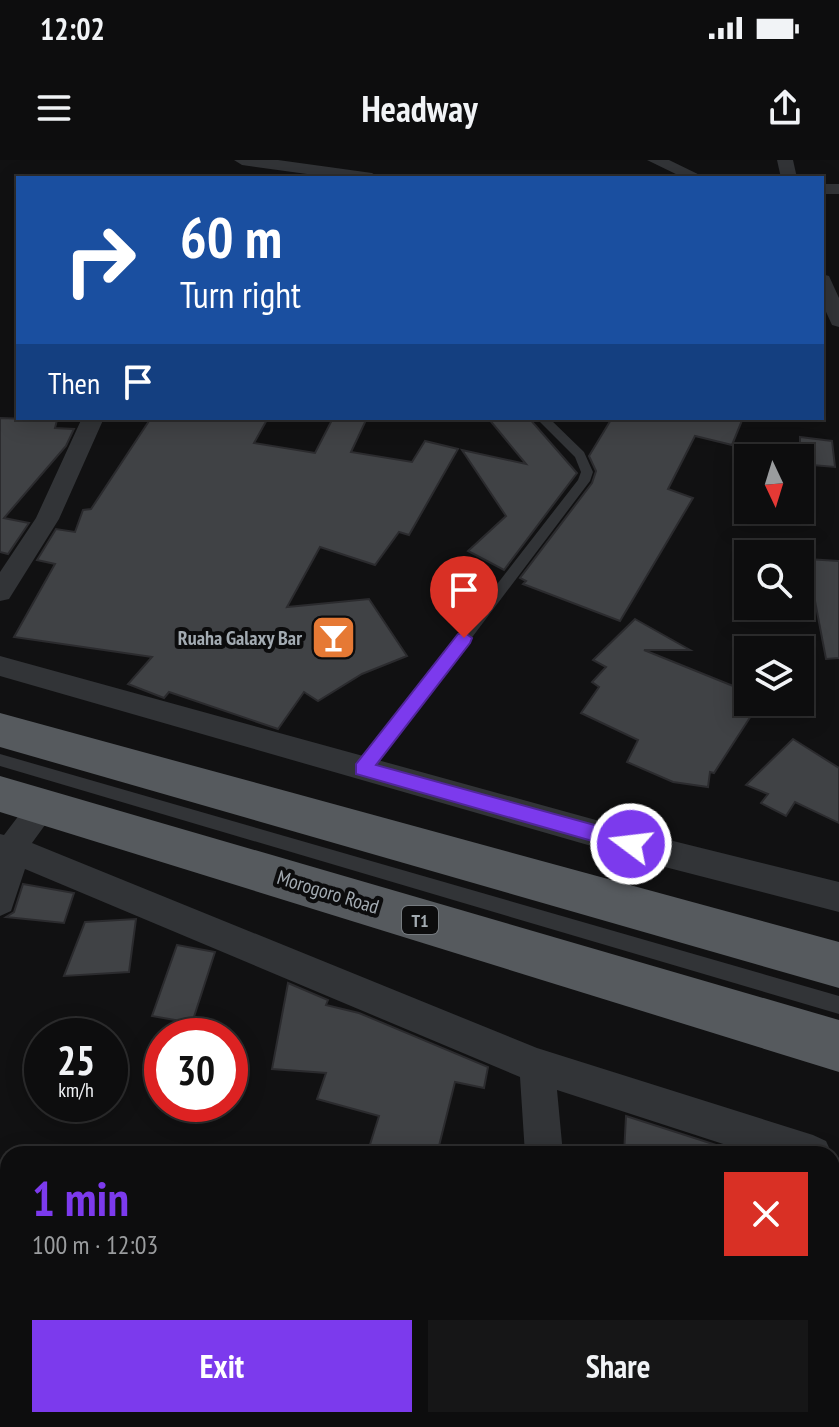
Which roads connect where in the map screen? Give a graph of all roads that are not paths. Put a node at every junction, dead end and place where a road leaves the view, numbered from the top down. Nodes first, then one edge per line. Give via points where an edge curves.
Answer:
1 (242, 160) edge
2 (655, 160) edge
3 (311, 175) edge
4 (331, 176) edge
5 (693, 176) edge
6 (824, 285) edge
7 (839, 321) edge
8 (92, 420) edge
9 (544, 420) edge
10 (0, 592) edge
11 (0, 666) edge
12 (0, 730) edge
13 (0, 760) edge
14 (363, 769) junction
15 (21, 800) edge
16 (7, 849) edge
17 (839, 897) edge
18 (0, 901) edge
19 (839, 965) edge
20 (839, 1002) edge
21 (839, 1046) edge
22 (537, 1066) junction
23 (543, 1146) edge
24 (788, 1146) edge

1 - 3 street
2 - 5 street
3 - 4 street
6 - 7 street
8 - 10 street via 47,519
9 - 14 lane via 580,455 587,472 584,481
11 - 14 street
12 - 19 highway
13 - 20 lane, Morogoro Road
14 - 17 street
15 - 16 street via 19,835
15 - 21 highway, Morogoro Road / T1
16 - 18 street
16 - 22 street
22 - 23 street
22 - 24 street

